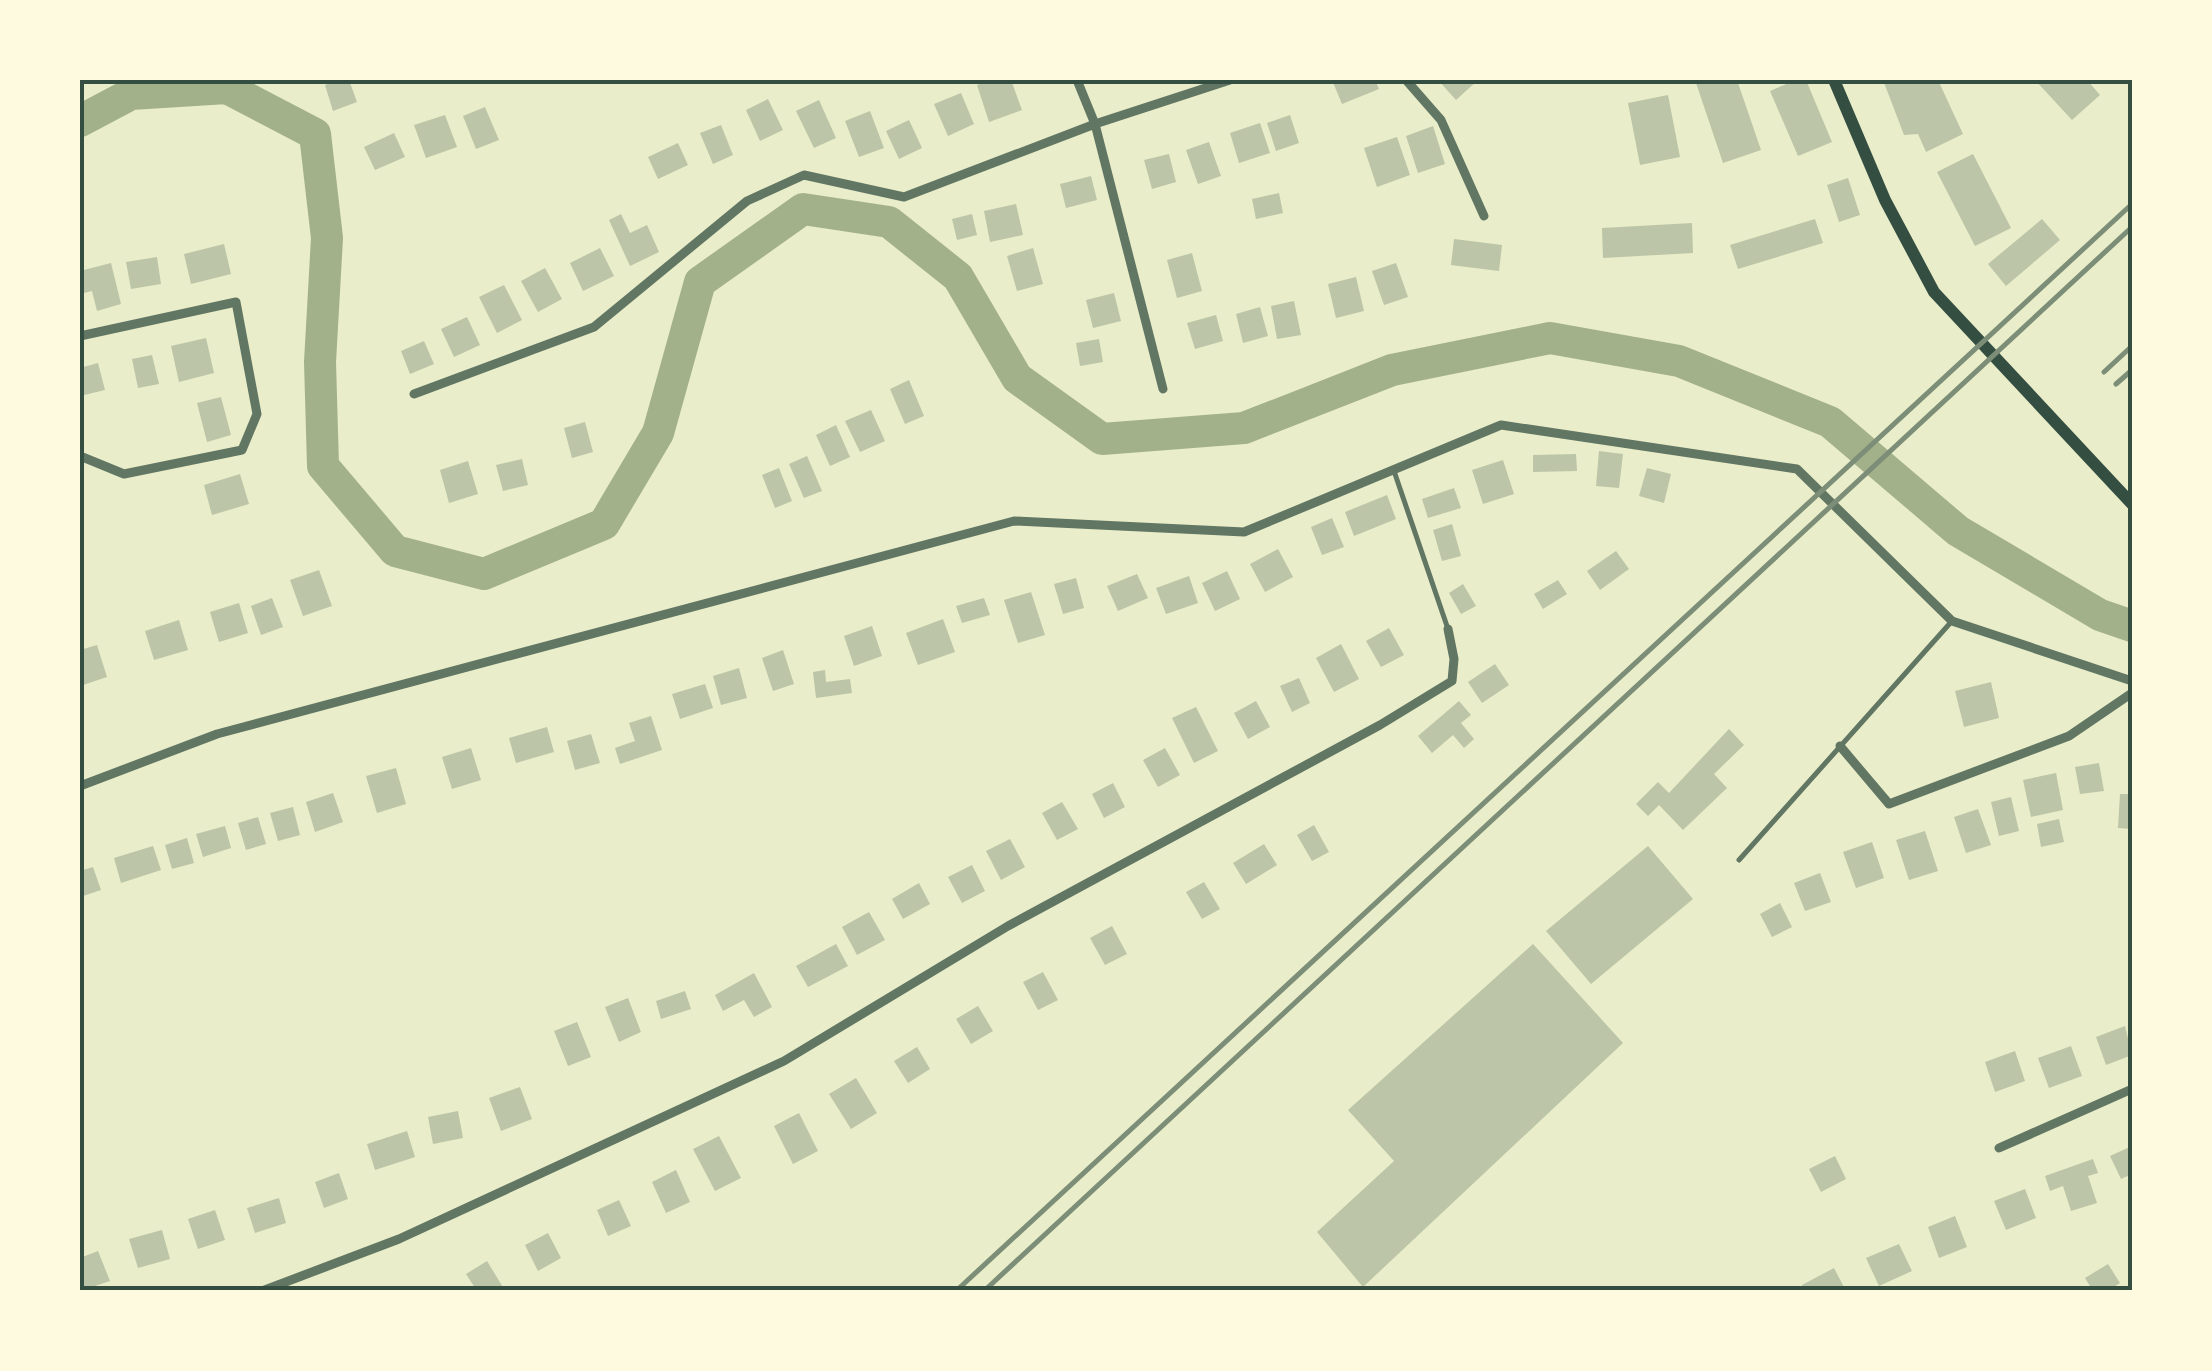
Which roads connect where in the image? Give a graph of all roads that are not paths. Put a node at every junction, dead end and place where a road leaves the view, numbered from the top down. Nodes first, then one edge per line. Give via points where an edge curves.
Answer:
1 (1077, 80) edge
2 (1230, 80) edge
3 (1406, 80) edge
4 (1834, 80) edge
5 (1095, 124) junction
6 (1484, 216) dead end
7 (80, 336) edge
8 (1163, 389) dead end
9 (414, 394) dead end
10 (80, 456) edge
11 (1392, 467) junction
12 (2132, 504) edge
13 (1952, 621) junction
14 (1448, 629) joint
15 (2132, 681) edge
16 (2132, 694) edge
17 (1840, 746) junction
18 (80, 786) edge
19 (1739, 860) dead end
20 (2132, 1090) edge
21 (2000, 1148) dead end
22 (262, 1291) edge

1 - 5 street
2 - 5 street
3 - 6 street via 1442,120
4 - 12 main road via 1885,200 1940,298
5 - 8 street
5 - 9 street via 904,197 804,176 748,201 594,327
7 - 10 street via 236,302 257,414 242,450 124,474
11 - 13 street via 1500,425 1797,469
11 - 14 lane
11 - 18 street via 1244,532 1014,521 217,734
13 - 15 street
13 - 17 lane
14 - 22 street via 1452,681 1008,926 784,1062 399,1239
16 - 17 street via 2069,736 1889,804
17 - 19 lane
20 - 21 street

